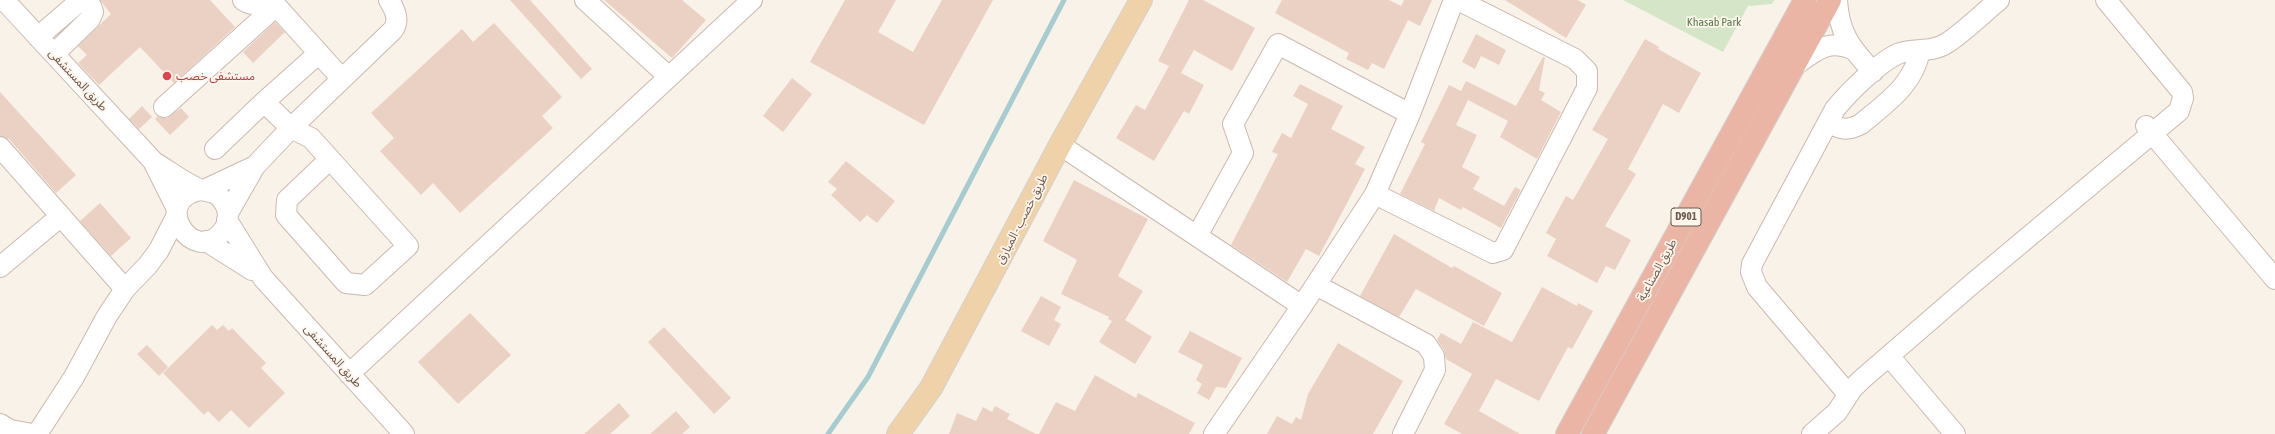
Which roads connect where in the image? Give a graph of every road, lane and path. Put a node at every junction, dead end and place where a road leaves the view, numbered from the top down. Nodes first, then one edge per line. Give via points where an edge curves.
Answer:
1 (4, 0) edge
2 (81, 0) edge
3 (243, 0) edge
4 (389, 0) edge
5 (585, 0) edge
6 (752, 0) edge
7 (1141, 0) edge
8 (1454, 0) edge
9 (1458, 0) edge
10 (1805, 0) edge
11 (1830, 0) edge
12 (1837, 0) edge
13 (1999, 0) edge
14 (2106, 0) edge
15 (271, 2) edge
16 (38, 37) junction
17 (1852, 50) junction
18 (1920, 50) junction
19 (319, 53) junction
20 (54, 54) junction
21 (1792, 67) junction
22 (1873, 72) junction
23 (669, 77) junction
24 (342, 79) junction
25 (264, 102) junction
26 (164, 107) dead end
27 (1410, 114) junction
28 (1829, 122) junction
29 (291, 128) junction
30 (2150, 130) junction
31 (1060, 145) junction
32 (0, 148) edge
33 (215, 148) dead end
34 (330, 158) junction
35 (152, 161) junction
36 (255, 166) junction
37 (202, 190) junction
38 (1375, 194) junction
39 (177, 213) junction
40 (61, 216) junction
41 (228, 217) junction
42 (1197, 236) junction
43 (201, 241) junction
44 (148, 265) junction
45 (0, 267) edge
46 (2273, 272) edge
47 (263, 278) junction
48 (1316, 285) junction
49 (125, 289) junction
50 (1302, 306) junction
51 (1889, 356) junction
52 (349, 374) junction
53 (1848, 394) junction
54 (0, 424) edge
55 (33, 434) edge
56 (37, 434) edge
57 (404, 434) edge
58 (898, 434) edge
59 (1214, 434) edge
60 (1403, 434) edge
61 (1567, 434) edge
62 (1593, 434) edge
63 (1812, 434) edge
64 (1955, 434) edge

1 - 16 street, طريق المستشفى
2 - 16 street
2 - 20 street via 91,6 93,12 90,20
3 - 15 street via 252,4
4 - 24 street via 396,15 396,25
5 - 23 street
6 - 23 street
7 - 31 main road, طريق خصب - المبارق
8 - 27 street
9 - 38 street via 1575,59 1587,71 1586,88 1503,250 1493,253
10 - 61 highway, طريق الصناعية / D901
11 - 21 highway, طريق الصناعية / D901
12 - 17 street via 1840,28
13 - 18 street via 1947,43
14 - 30 street via 2182,92 2179,111
15 - 19 street
15 - 26 street
16 - 20 street, طريق المستشفى
17 - 21 street via 1842,45 1831,45 1821,48
17 - 22 street
18 - 22 street via 1900,53
18 - 28 street via 1918,62 1908,82 1861,124 1844,130
19 - 24 street
19 - 25 street
20 - 35 street, طريق المستشفى
21 - 62 highway, طريق الصناعية / D901
22 - 28 street via 1844,97
23 - 52 street
24 - 29 street
25 - 29 street
25 - 33 street
27 - 38 street
27 - 42 street via 1278,44 1233,124 1243,153
28 - 53 street via 1756,257 1751,272 1757,287
29 - 34 street via 311,138
29 - 36 street
30 - 46 street
30 - 51 street
31 - 42 street
31 - 58 main road, طريق خصب - المبارق via 931,388
32 - 40 street
34 - 34 street via 408,246 365,285 346,283 286,215 287,200
35 - 37 street, طريق المستشفى
35 - 39 street, طريق المستشفى
36 - 37 street
36 - 41 street
37 - 39 street via 186,196
37 - 41 street via 211,192 222,200
38 - 48 street
39 - 43 street via 178,226 183,233
39 - 44 street via 166,239
40 - 45 street
40 - 49 street
41 - 43 street via 220,234
41 - 47 street, طريق المستشفى via 244,250
42 - 50 street
43 - 44 street
43 - 47 street, طريق المستشفى via 236,258
44 - 49 street
47 - 52 street, طريق المستشفى
48 - 50 street
48 - 60 street via 1426,344 1434,356 1435,370
49 - 56 street via 107,316 74,377
50 - 59 street
51 - 53 street
51 - 64 street
52 - 57 street, طريق المستشفى
53 - 63 street via 1837,412
54 - 55 street via 10,430

